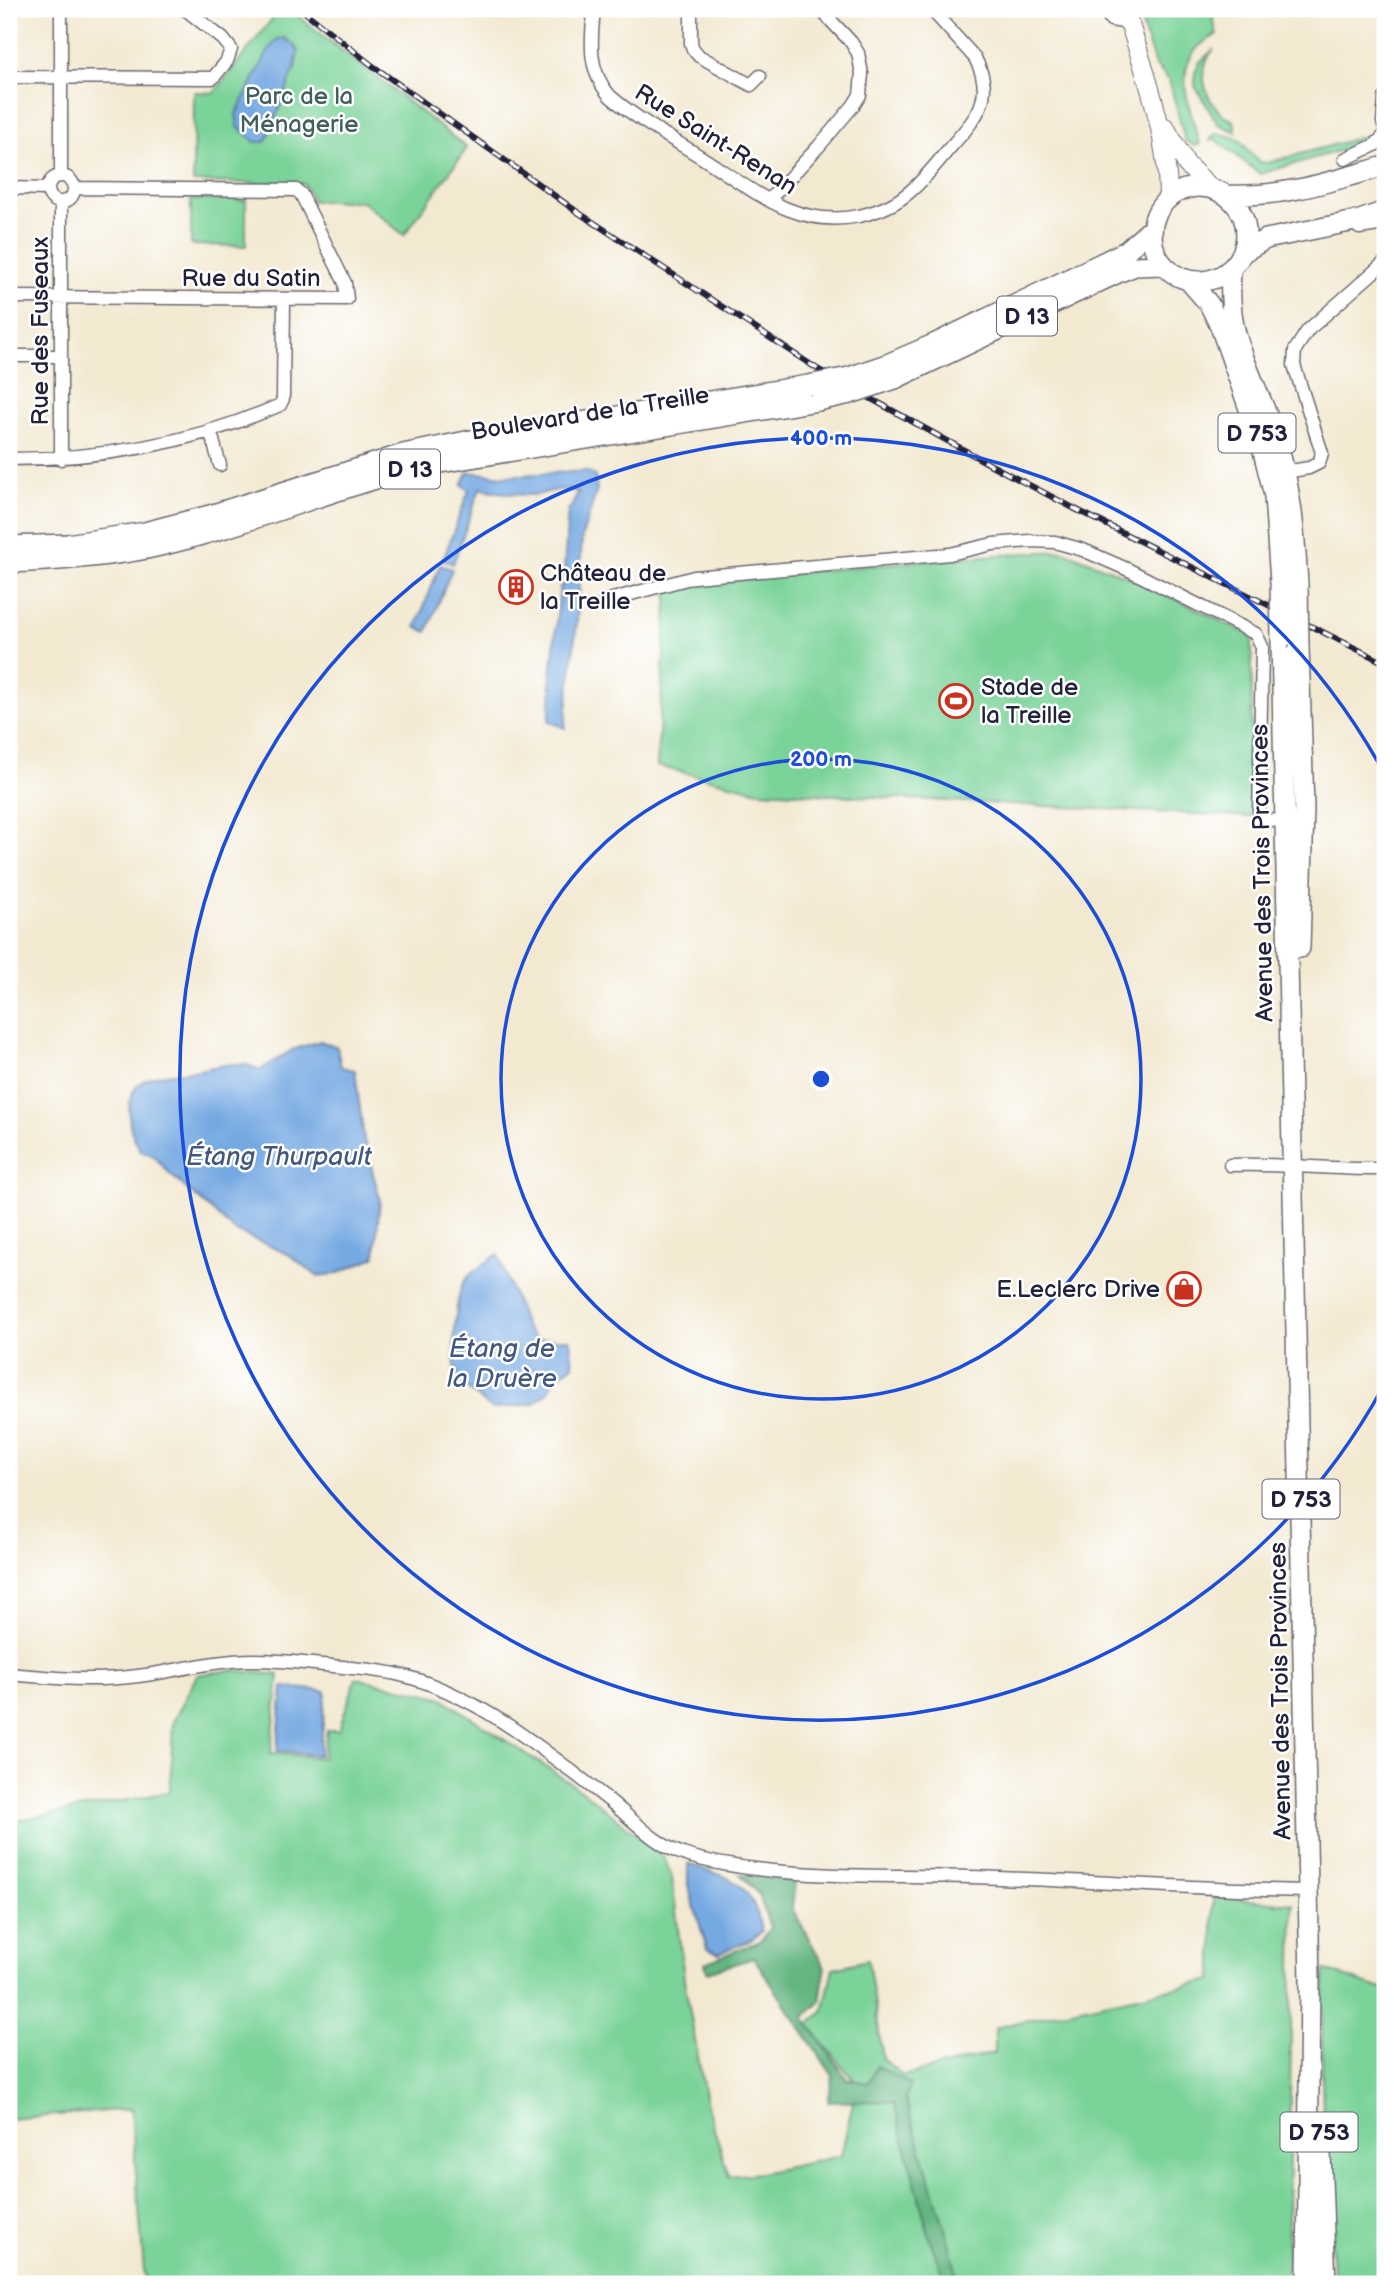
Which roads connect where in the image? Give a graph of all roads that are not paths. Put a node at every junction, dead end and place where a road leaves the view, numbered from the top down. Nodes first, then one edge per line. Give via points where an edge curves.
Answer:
1 (61, 9) edge
2 (185, 9) edge
3 (594, 9) edge
4 (691, 9) edge
5 (820, 9) edge
6 (931, 9) edge
7 (1104, 9) edge
8 (1127, 16) edge
9 (760, 76) dead end
10 (9, 77) edge
11 (61, 78) junction
12 (1385, 98) edge
13 (1154, 105) junction
14 (1385, 127) edge
15 (1385, 135) edge
16 (1345, 159) dead end
17 (1385, 166) edge
18 (61, 176) junction
19 (9, 188) edge
20 (74, 188) junction
21 (48, 189) junction
22 (1218, 191) junction
23 (1168, 198) junction
24 (769, 200) junction
25 (61, 202) junction
26 (1385, 211) edge
27 (1385, 224) edge
28 (1152, 228) junction
29 (1307, 231) junction
30 (1237, 261) junction
31 (1385, 262) edge
32 (1163, 265) junction
33 (1189, 281) junction
34 (9, 297) edge
35 (61, 297) junction
36 (284, 299) junction
37 (9, 356) edge
38 (61, 356) junction
39 (891, 372) junction
40 (813, 393) junction
41 (210, 430) junction
42 (61, 459) junction
43 (9, 460) edge
44 (220, 465) dead end
45 (1285, 472) junction
46 (9, 546) edge
47 (9, 563) edge
48 (1289, 583) junction
49 (605, 601) dead end
50 (1290, 643) junction
51 (1304, 808) junction
52 (1285, 821) junction
53 (1292, 1106) junction
54 (1230, 1165) dead end
55 (1293, 1165) junction
56 (1385, 1169) edge
57 (9, 1674) edge
58 (1309, 1891) junction
59 (1310, 1981) junction
60 (1307, 2284) edge
61 (1326, 2284) edge

1 - 11 street
2 - 11 street via 232,50 213,78
3 - 24 street, Rue Saint-Renan via 594,69 610,96
4 - 9 street via 691,43 699,56 751,85
5 - 24 street via 858,53 860,95
6 - 24 street, Rue Saint-Renan via 975,58 983,75 986,90 979,110 961,136 908,194 874,212 821,219
7 - 8 street via 1111,20
8 - 13 main road
10 - 11 street
11 - 18 street
12 - 14 street
13 - 22 main road via 1187,165
13 - 23 main road via 1168,170
15 - 16 street
17 - 22 main road via 1269,195
18 - 20 street
18 - 21 street
19 - 21 street
20 - 25 street via 72,197
20 - 36 street, Rue du Satin via 296,190 345,283 348,299
21 - 25 street via 51,197
22 - 23 main road via 1179,191
22 - 30 main road via 1238,206 1245,221 1247,238
23 - 28 main road
25 - 35 street, Rue des Fuseaux
26 - 29 main road
27 - 29 street via 1329,234
28 - 32 main road via 1154,248
28 - 39 main road, Boulevard de la Treille / D 13 via 1125,251 936,343
29 - 30 main road via 1266,239
30 - 33 main road via 1205,280
30 - 45 main road, D 753 via 1230,297 1236,332
31 - 45 street via 1308,330 1295,350 1294,365 1322,453 1319,463
32 - 33 main road
32 - 39 main road, Boulevard de la Treille / D 13 via 1135,266
33 - 48 main road, D 753 via 1220,326 1261,443
34 - 35 street, Rue du Satin
35 - 36 street, Rue du Satin
35 - 38 street, Rue des Fuseaux
36 - 41 street via 280,405
37 - 38 street
38 - 42 street, Rue des Fuseaux
39 - 40 main road, Boulevard de la Treille / D 13, bridge via 850,394
40 - 46 main road, Boulevard de la Treille / D 13 via 434,447 145,532 68,544
40 - 47 main road, Boulevard de la Treille / D 13 via 422,466 148,548 81,559
41 - 42 street via 125,452
41 - 44 street
42 - 43 street
45 - 48 main road, D 753 via 1293,513
48 - 50 main road, D 753, bridge
49 - 52 street via 694,577 950,554 1021,541 1055,542 1083,550 1256,634 1262,647 1259,820
50 - 51 main road, Avenue des Trois Provinces / D 753
50 - 52 main road, Avenue des Trois Provinces / D 753
51 - 52 street via 1296,821
51 - 53 main road, Avenue des Trois Provinces / D 753
52 - 53 main road, Avenue des Trois Provinces / D 753
53 - 55 main road, Avenue des Trois Provinces / D 753
54 - 55 street
55 - 56 street
55 - 58 main road, Avenue des Trois Provinces / D 753
57 - 58 street via 94,1679 251,1660 415,1678 483,1710 681,1854 733,1866 835,1877 1063,1879
58 - 59 main road, Avenue des Trois Provinces / D 753
59 - 60 main road, Avenue des Trois Provinces / D 753
59 - 61 main road, Avenue des Trois Provinces / D 753

